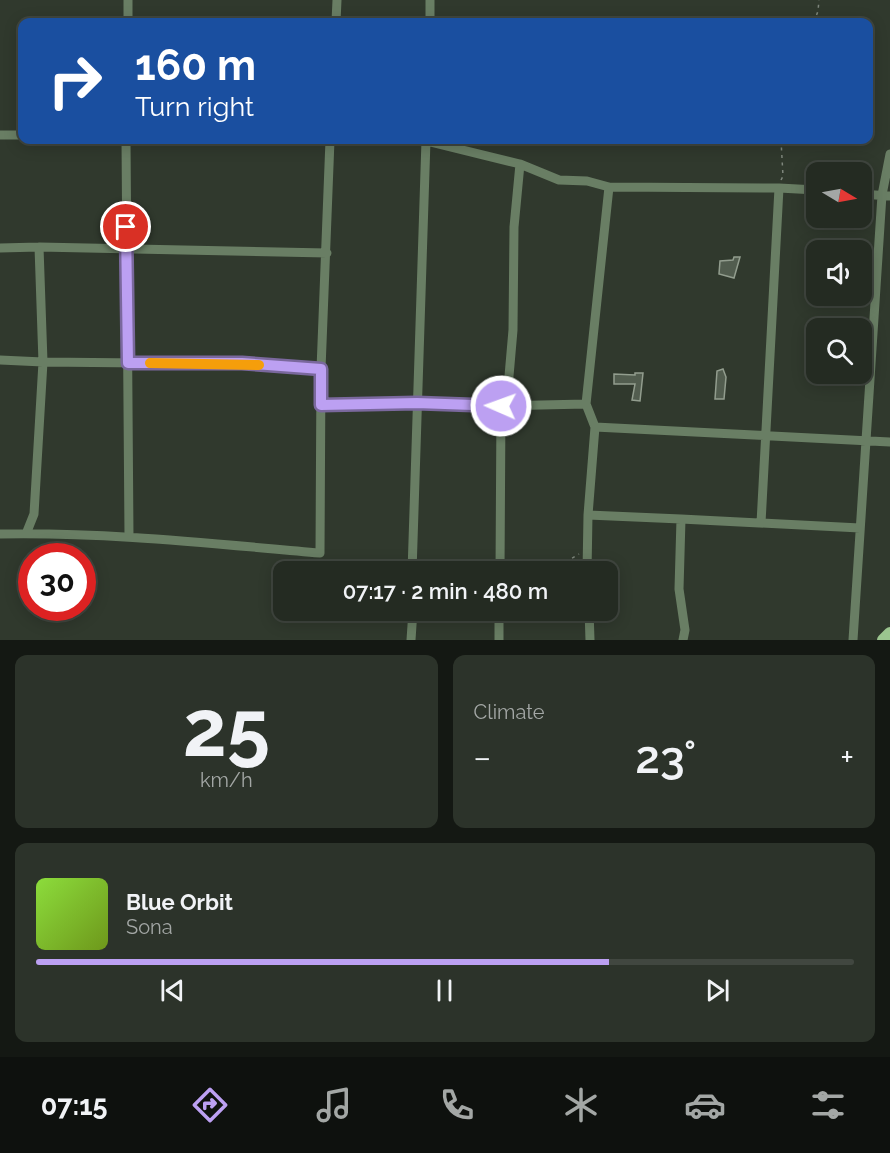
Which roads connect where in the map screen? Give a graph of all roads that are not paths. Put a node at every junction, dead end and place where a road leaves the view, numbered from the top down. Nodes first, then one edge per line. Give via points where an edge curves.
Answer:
1 (128, 0) edge
2 (337, 0) edge
3 (430, 0) edge
4 (128, 18) edge
5 (336, 18) edge
6 (430, 18) edge
7 (0, 135) edge
8 (18, 135) edge
9 (126, 144) edge
10 (330, 144) edge
11 (426, 144) edge
12 (442, 144) edge
13 (890, 154) edge
14 (520, 164) junction
15 (609, 187) junction
16 (779, 188) junction
17 (806, 189) edge
18 (886, 196) edge
19 (39, 247) junction
20 (0, 248) edge
21 (127, 249) junction
22 (327, 253) junction
23 (0, 360) edge
24 (43, 362) junction
25 (128, 363) junction
26 (321, 369) junction
27 (417, 403) junction
28 (586, 404) junction
29 (321, 405) junction
30 (501, 406) junction
31 (595, 427) junction
32 (765, 435) junction
33 (865, 440) junction
34 (890, 442) edge
35 (588, 515) junction
36 (681, 519) junction
37 (761, 523) junction
38 (860, 528) junction
39 (0, 534) edge
40 (26, 534) junction
41 (129, 537) junction
42 (412, 561) edge
43 (500, 561) edge
44 (588, 561) edge
45 (412, 621) edge
46 (500, 621) edge
47 (589, 621) edge
48 (890, 633) edge
49 (411, 640) edge
50 (499, 640) edge
51 (590, 640) edge
52 (683, 640) edge
53 (853, 640) edge
54 (884, 640) edge

1 - 4 street
2 - 5 street
3 - 6 street
7 - 8 street
9 - 21 street
10 - 22 street
11 - 27 street
12 - 14 street
13 - 18 street
14 - 15 street via 559,180
14 - 30 street via 514,227 513,330 509,376
15 - 16 street
15 - 28 street
16 - 17 street
16 - 32 street
18 - 33 street
19 - 20 street
19 - 21 street
19 - 24 street
21 - 22 street
21 - 25 street
22 - 26 street
23 - 24 street
24 - 25 street
24 - 40 street via 34,513
25 - 26 street via 242,363
25 - 41 street
26 - 29 street
27 - 29 street
27 - 30 street
27 - 42 street
28 - 30 street
28 - 31 street
29 - 41 street via 320,553
30 - 43 street
31 - 32 street
31 - 35 street
32 - 33 street
32 - 37 street
33 - 34 street
33 - 38 street
35 - 36 street
35 - 44 street
36 - 37 street
36 - 52 street via 679,589
37 - 38 street
38 - 53 street
39 - 40 street
40 - 41 street
45 - 49 street
46 - 50 street
47 - 51 street
48 - 54 main road

